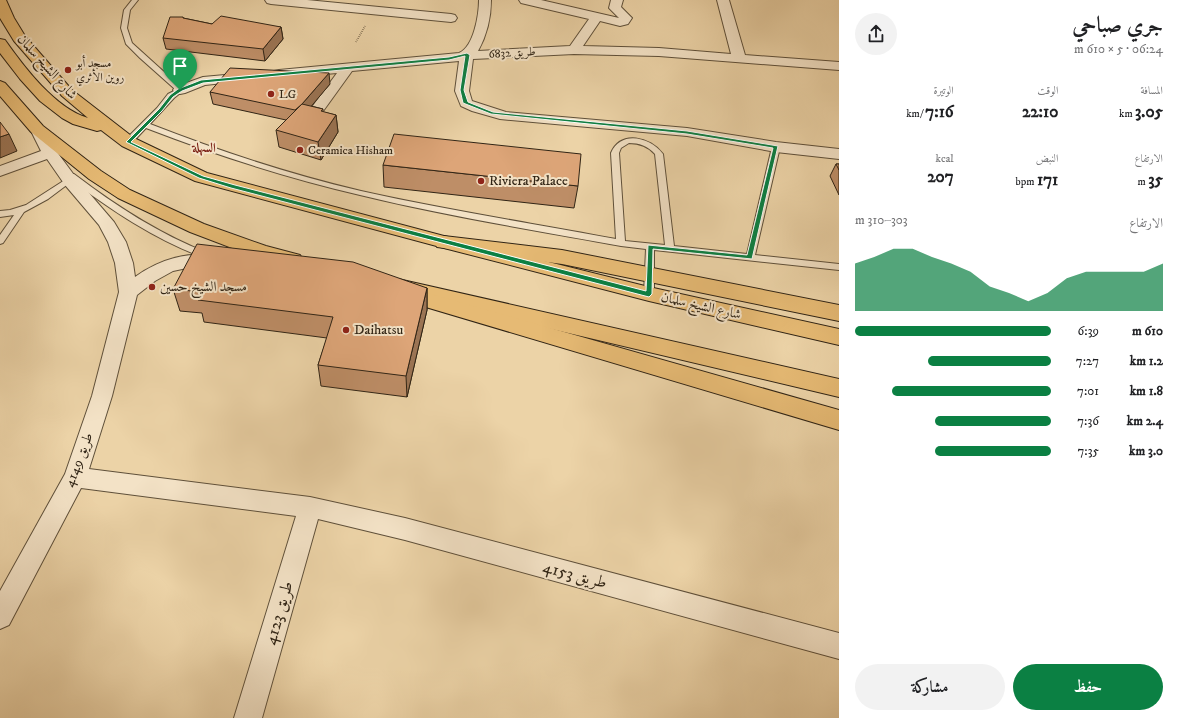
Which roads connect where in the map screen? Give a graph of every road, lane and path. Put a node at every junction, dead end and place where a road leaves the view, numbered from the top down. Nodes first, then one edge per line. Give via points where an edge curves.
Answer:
1 (135, 0) edge
2 (271, 0) edge
3 (485, 0) edge
4 (525, 0) edge
5 (723, 0) edge
6 (0, 1) edge
7 (614, 1) edge
8 (351, 4) edge
9 (451, 18) dead end
10 (596, 18) junction
11 (0, 43) edge
12 (574, 50) junction
13 (467, 55) junction
14 (739, 58) junction
15 (839, 66) edge
16 (347, 68) junction
17 (0, 86) edge
18 (180, 90) junction
19 (311, 118) edge
20 (146, 125) junction
21 (36, 129) junction
22 (110, 129) junction
23 (128, 142) junction
24 (776, 147) junction
25 (50, 153) junction
26 (839, 154) edge
27 (0, 171) edge
28 (67, 176) junction
29 (20, 212) junction
30 (0, 214) edge
31 (0, 241) edge
32 (444, 242) junction
33 (621, 243) junction
34 (650, 247) junction
35 (670, 249) junction
36 (750, 258) junction
37 (232, 262) junction
38 (302, 263) joint
39 (839, 267) edge
40 (650, 274) junction
41 (128, 292) junction
42 (649, 294) junction
43 (839, 312) edge
44 (839, 337) edge
45 (839, 388) edge
46 (839, 420) edge
47 (75, 477) junction
48 (310, 507) junction
49 (0, 616) edge
50 (839, 646) edge
51 (248, 718) edge

1 - 18 lane via 127,10 124,28 129,44
2 - 8 street
3 - 13 street via 477,38
4 - 10 street
5 - 14 street
6 - 22 main road, شارع الشيخ سلمان via 19,38 49,73 67,93
7 - 10 street via 615,8 625,16 624,21
8 - 9 street
10 - 12 street
11 - 22 main road via 22,74 68,114 80,121
12 - 13 street, طريق 6832
12 - 14 street, طريق 6832 via 659,52
13 - 16 street, طريق 6832
13 - 24 street via 462,90 466,103 493,113 687,132
14 - 15 street, طريق 6832
16 - 18 street, طريق 6832 via 203,81
16 - 19 street
17 - 21 main road
18 - 20 lane via 171,96
20 - 23 lane
20 - 33 lane via 240,160 357,193
21 - 25 street, طريق 4149
21 - 38 main road via 124,194 197,228
22 - 23 main road, شارع الشيخ سلمان
23 - 32 main road, شارع الشيخ سلمان via 201,177
24 - 26 street
24 - 36 lane
25 - 27 street
25 - 28 street, طريق 4149
28 - 29 lane via 37,204
28 - 37 lane via 134,222 198,252
28 - 41 street, طريق 4149 via 106,222 117,242 124,263
29 - 30 lane
29 - 31 lane
32 - 40 main road via 562,257
32 - 42 main road, شارع الشيخ سلمان
33 - 34 lane
33 - 35 lane via 616,147 621,143 639,141 655,148 659,154
34 - 35 lane
34 - 40 lane
35 - 36 lane
36 - 39 lane
37 - 38 street
37 - 41 street via 197,261 162,268 148,275
40 - 42 lane
40 - 43 main road
41 - 47 street, طريق 4149 via 102,396
42 - 44 main road, شارع الشيخ سلمان
45 - 46 main road via 380,284
47 - 48 street, طريق 4153
47 - 49 street, طريق 4149
48 - 50 street, طريق 4153 via 405,529
48 - 51 street, طريق 4123

